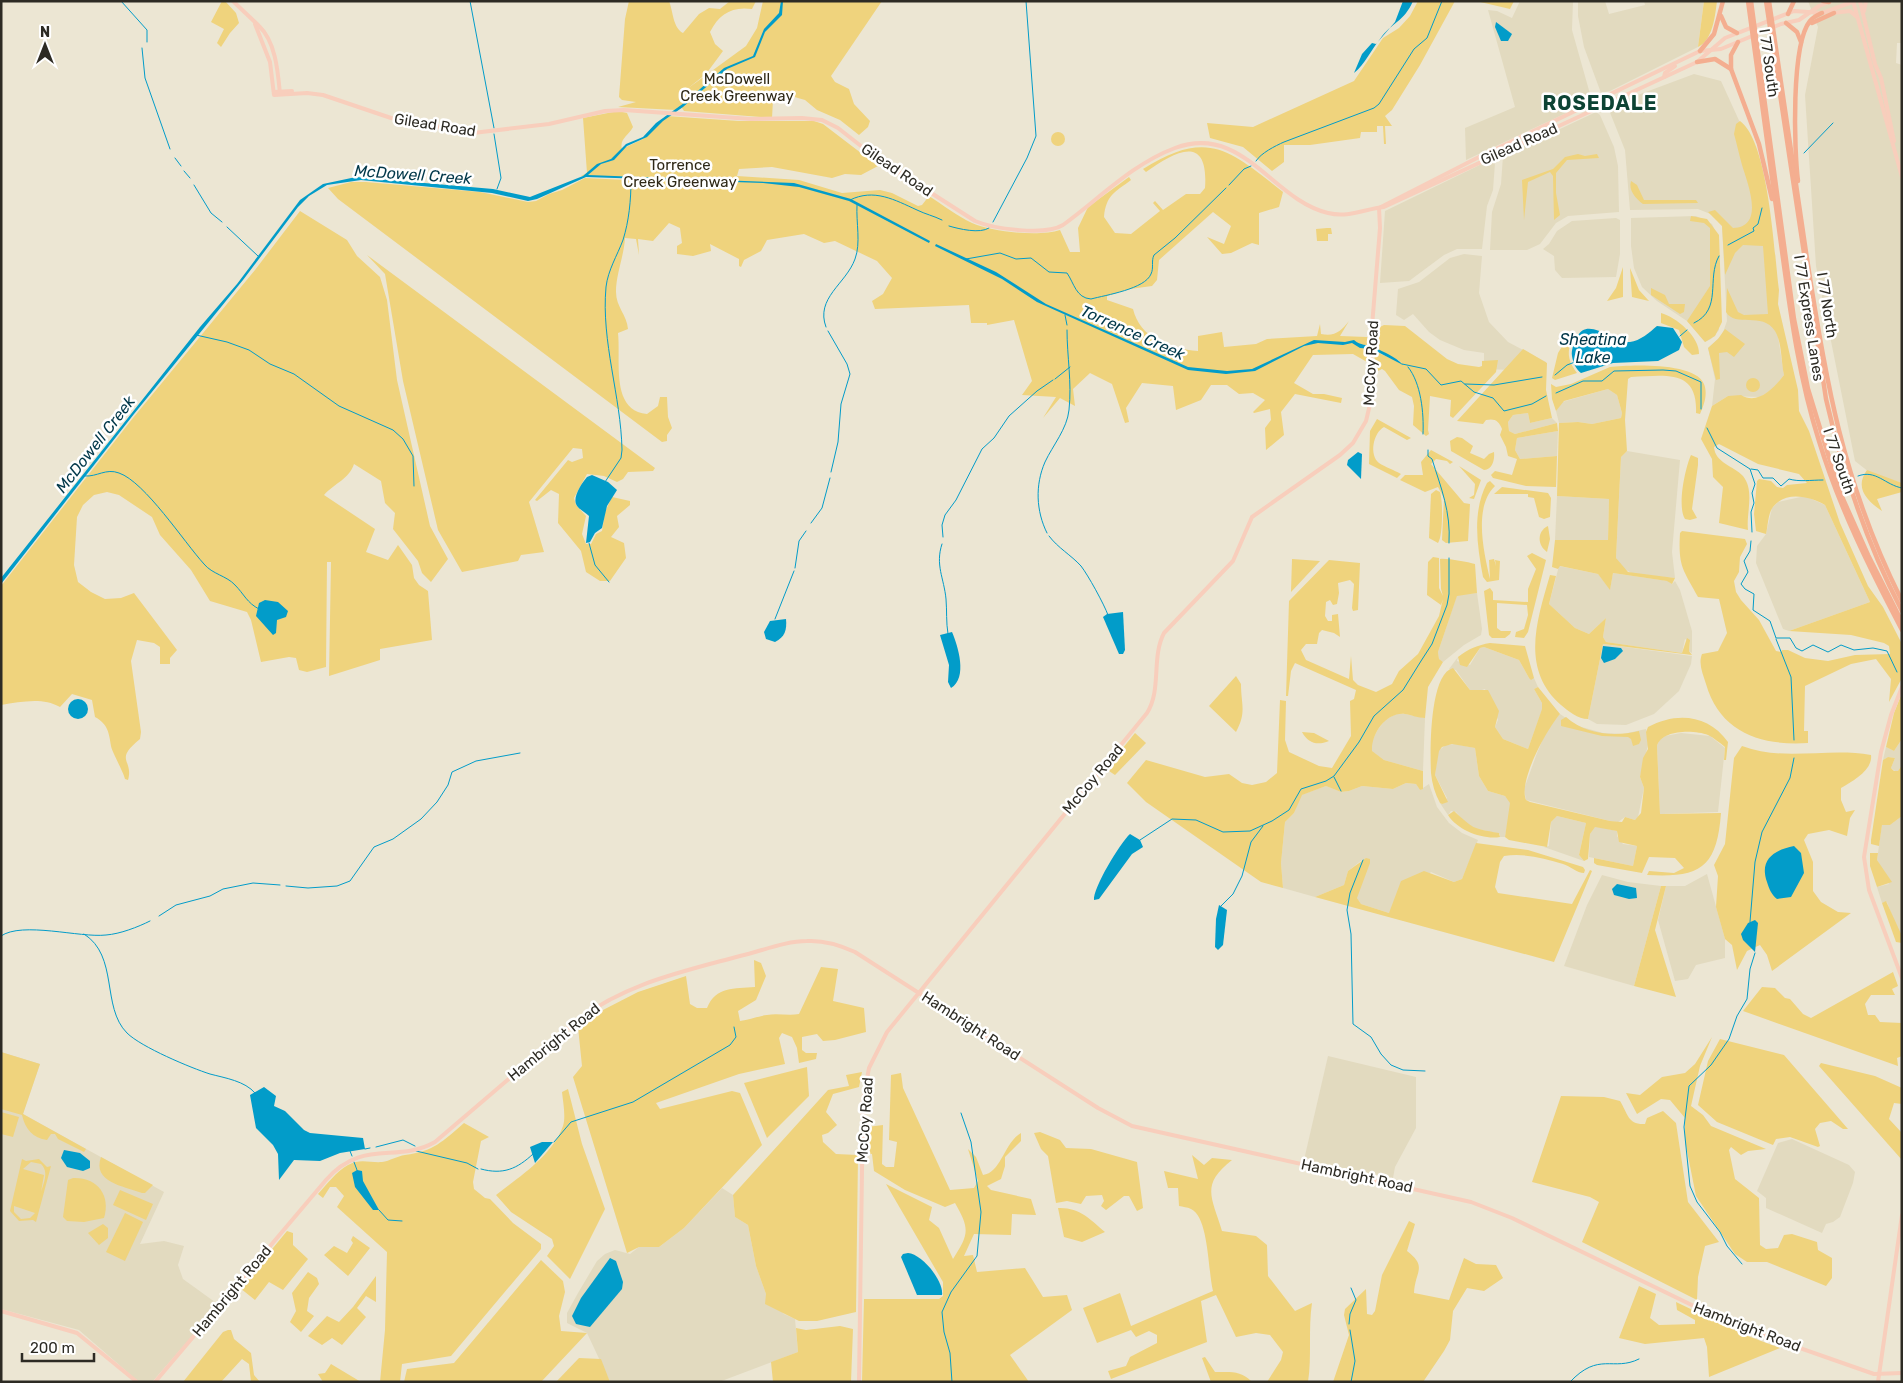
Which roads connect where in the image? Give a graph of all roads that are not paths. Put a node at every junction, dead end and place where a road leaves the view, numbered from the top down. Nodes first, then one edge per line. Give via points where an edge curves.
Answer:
1 (234, 1) edge
2 (1722, 1) edge
3 (1750, 1) edge
4 (1768, 1) edge
5 (1794, 1) edge
6 (1823, 1) edge
7 (1854, 1) edge
8 (1860, 1) edge
9 (1866, 1) edge
10 (1830, 2) edge
11 (1812, 12) junction
12 (1825, 12) junction
13 (1834, 13) junction
14 (1863, 13) junction
15 (1788, 14) junction
16 (1721, 15) junction
17 (1858, 17) junction
18 (255, 24) junction
19 (1784, 24) junction
20 (1805, 32) junction
21 (1736, 33) junction
22 (1738, 42) junction
23 (1801, 42) junction
24 (1710, 50) junction
25 (1700, 51) junction
26 (1697, 62) junction
27 (1678, 63) junction
28 (1730, 69) junction
29 (1664, 77) junction
30 (1873, 77) junction
31 (1882, 85) junction
32 (280, 93) junction
33 (1546, 126) junction
34 (1529, 140) junction
35 (1894, 148) junction
36 (1902, 177) edge
37 (1379, 208) junction
38 (1800, 214) junction
39 (1781, 246) junction
40 (1902, 601) edge
41 (1902, 611) edge
42 (1902, 622) edge
43 (1902, 630) edge
44 (1902, 687) edge
45 (1902, 978) edge
46 (918, 992) junction
47 (1902, 1215) edge
48 (1, 1311) edge
49 (1902, 1374) edge
50 (1879, 1375) junction
51 (137, 1382) edge
52 (156, 1382) edge
53 (859, 1382) edge
54 (1878, 1382) edge

1 - 18 main road
2 - 16 highway
3 - 39 highway, I 77 South
3 - 42 highway, I 77 Express Lanes via 1794,319 1808,389 1842,498
4 - 38 highway, I 77 North
4 - 41 highway, I 77 Express Lanes via 1826,399 1861,519
5 - 15 highway
6 - 10 highway
7 - 12 main road, Gilead Road
7 - 17 main road
8 - 14 main road
9 - 14 main road
10 - 11 main road, Gilead Road
11 - 12 main road, Gilead Road
11 - 15 main road, Gilead Road
11 - 19 main road, Gilead Road
12 - 13 main road
12 - 20 highway via 1810,21
13 - 17 main road via 1850,11
13 - 20 highway via 1815,21
14 - 31 main road
15 - 21 main road, Gilead Road
16 - 21 highway via 1726,27
16 - 25 highway via 1711,40
17 - 30 main road
18 - 32 main road via 272,50
18 - 32 main road, Gilead Road via 270,62 274,93
19 - 22 main road, Gilead Road
19 - 23 highway via 1797,32
20 - 23 highway
21 - 24 main road, Gilead Road via 1720,40
22 - 24 main road, Gilead Road
22 - 28 highway via 1731,55
23 - 38 highway via 1794,146
24 - 25 main road, Gilead Road
24 - 26 main road, Gilead Road
25 - 27 main road, Gilead Road
26 - 28 highway via 1715,59
26 - 29 main road, Gilead Road
27 - 29 main road
27 - 33 main road, Gilead Road
28 - 39 highway via 1762,154
29 - 34 main road, Gilead Road
30 - 31 main road via 1878,85
30 - 35 main road
31 - 35 main road
32 - 37 main road, Gilead Road via 336,97 391,118 473,133 559,122 614,110 751,119 810,118 829,123 874,157 977,222 1042,231 1057,228 1110,187 1156,158 1177,148 1200,144 1217,145 1242,155 1315,209 1343,215
33 - 34 main road
33 - 37 main road, Gilead Road
34 - 37 main road, Gilead Road
35 - 36 main road
37 - 46 main road, McCoy Road via 1370,344 1372,386 1370,408 1363,427 1353,443 1332,461 1252,517 1233,561 1162,637 1154,697 1147,713
38 - 40 highway, I 77 North via 1838,434 1865,518
39 - 43 highway, I 77 South via 1801,372 1824,458 1856,541
44 - 45 main road via 1880,752 1864,862 1871,896
46 - 50 main road, Hambright Road via 1098,1108 1132,1126 1471,1202 1512,1218 1731,1324
46 - 52 main road, Hambright Road via 852,951 810,941 782,945 669,976 617,994 574,1022 435,1142 416,1149 363,1155 340,1165
46 - 53 main road, McCoy Road via 878,1046 864,1085
47 - 50 main road
48 - 51 main road via 77,1333
49 - 50 main road, Hambright Road
50 - 54 main road

